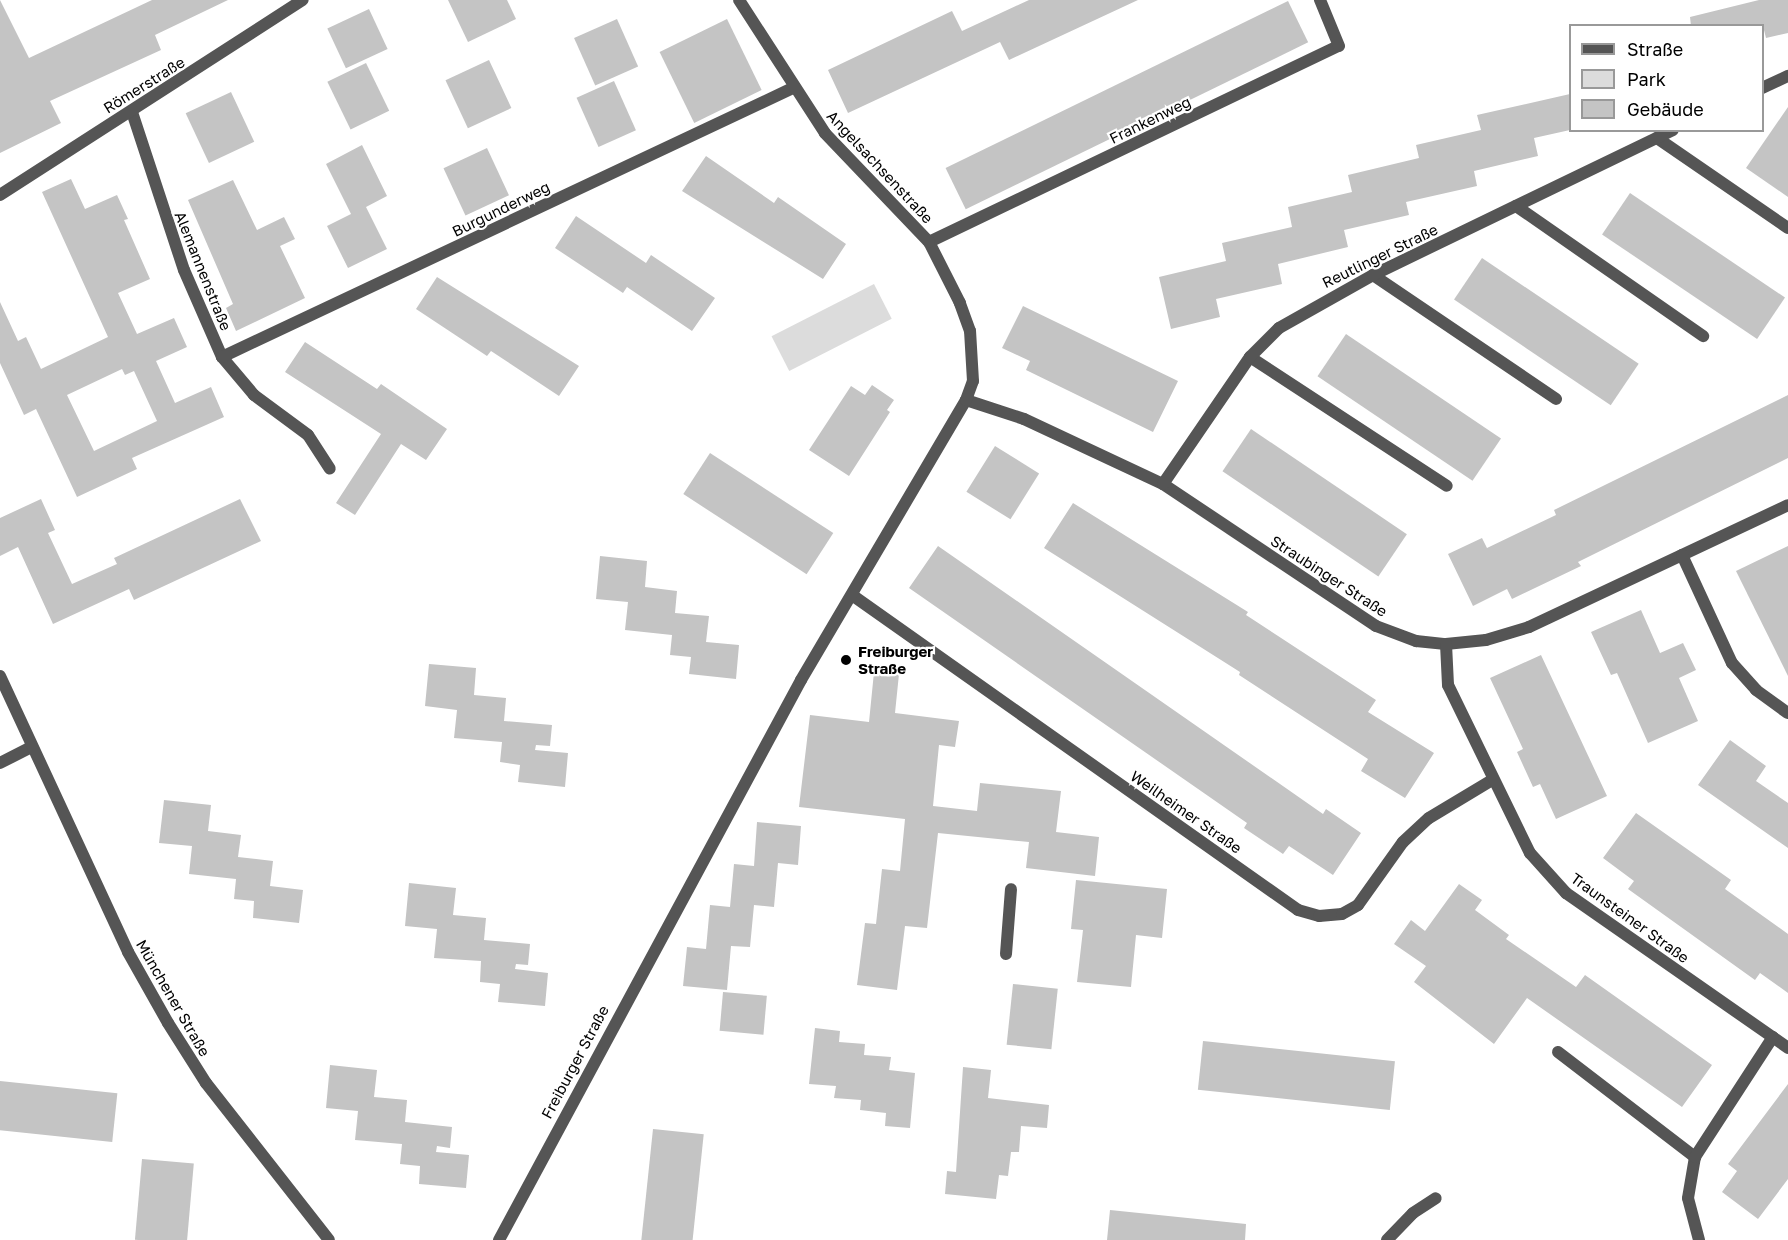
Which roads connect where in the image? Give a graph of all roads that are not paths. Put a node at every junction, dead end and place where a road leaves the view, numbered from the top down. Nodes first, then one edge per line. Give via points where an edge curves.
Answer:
1 (303, 0) edge
2 (739, 0) edge
3 (1320, 0) edge
4 (1788, 76) edge
5 (1764, 87) edge
6 (793, 88) junction
7 (132, 112) junction
8 (1669, 132) edge
9 (1657, 138) junction
10 (0, 195) edge
11 (1516, 206) junction
12 (1788, 228) edge
13 (929, 242) junction
14 (1373, 275) junction
15 (1703, 336) dead end
16 (222, 357) junction
17 (1250, 357) junction
18 (1556, 399) dead end
19 (966, 400) junction
20 (330, 469) dead end
21 (1163, 484) junction
22 (1448, 486) dead end
23 (1788, 505) edge
24 (1682, 555) junction
25 (852, 595) junction
26 (1446, 644) junction
27 (0, 676) edge
28 (1788, 713) edge
29 (32, 747) junction
30 (0, 763) edge
31 (1492, 780) junction
32 (1011, 889) dead end
33 (1006, 954) dead end
34 (1773, 1037) junction
35 (1788, 1048) edge
36 (1558, 1052) dead end
37 (1695, 1157) junction
38 (1436, 1198) dead end
39 (329, 1240) edge
40 (499, 1240) edge
41 (1387, 1240) edge
42 (1699, 1240) edge

1 - 7 street, Römerstraße
2 - 6 street, Angelsachsenstraße
3 - 13 street, Frankenweg via 1339,46
4 - 5 street
6 - 13 street, Angelsachsenstraße via 825,133
6 - 16 street, Burgunderweg
7 - 10 street, Römerstraße
7 - 16 street, Alemannenstraße via 184,270
8 - 9 street, Reutlinger Straße
9 - 11 street, Reutlinger Straße
9 - 12 street
11 - 14 street, Reutlinger Straße
11 - 15 street
13 - 19 street, Angelsachsenstraße via 970,331 974,362
14 - 17 street, Reutlinger Straße via 1279,328
14 - 18 street
16 - 20 street, Alemannenstraße via 254,395 308,435
17 - 21 street, Reutlinger Straße
17 - 22 street
19 - 21 street, Straubinger Straße via 1024,419
19 - 25 street, Freiburger Straße
21 - 26 street, Straubinger Straße via 1376,626 1416,640
23 - 24 street, Straubinger Straße
24 - 26 street, Straubinger Straße via 1529,627 1486,640
24 - 28 street via 1732,663 1756,690
25 - 31 street, Weilheimer Straße via 1298,910 1319,916 1342,914 1358,905 1403,842 1428,818
25 - 40 street, Freiburger Straße via 693,875
26 - 31 street, Traunsteiner Straße via 1448,685
27 - 29 street, Münchener Straße
29 - 30 street
29 - 39 street, Münchener Straße via 128,952 168,1023 206,1083
31 - 34 street, Traunsteiner Straße via 1530,853 1566,893
32 - 33 street
34 - 35 street, Traunsteiner Straße
34 - 37 street
36 - 37 street
37 - 42 street via 1688,1198
38 - 41 street via 1413,1213

